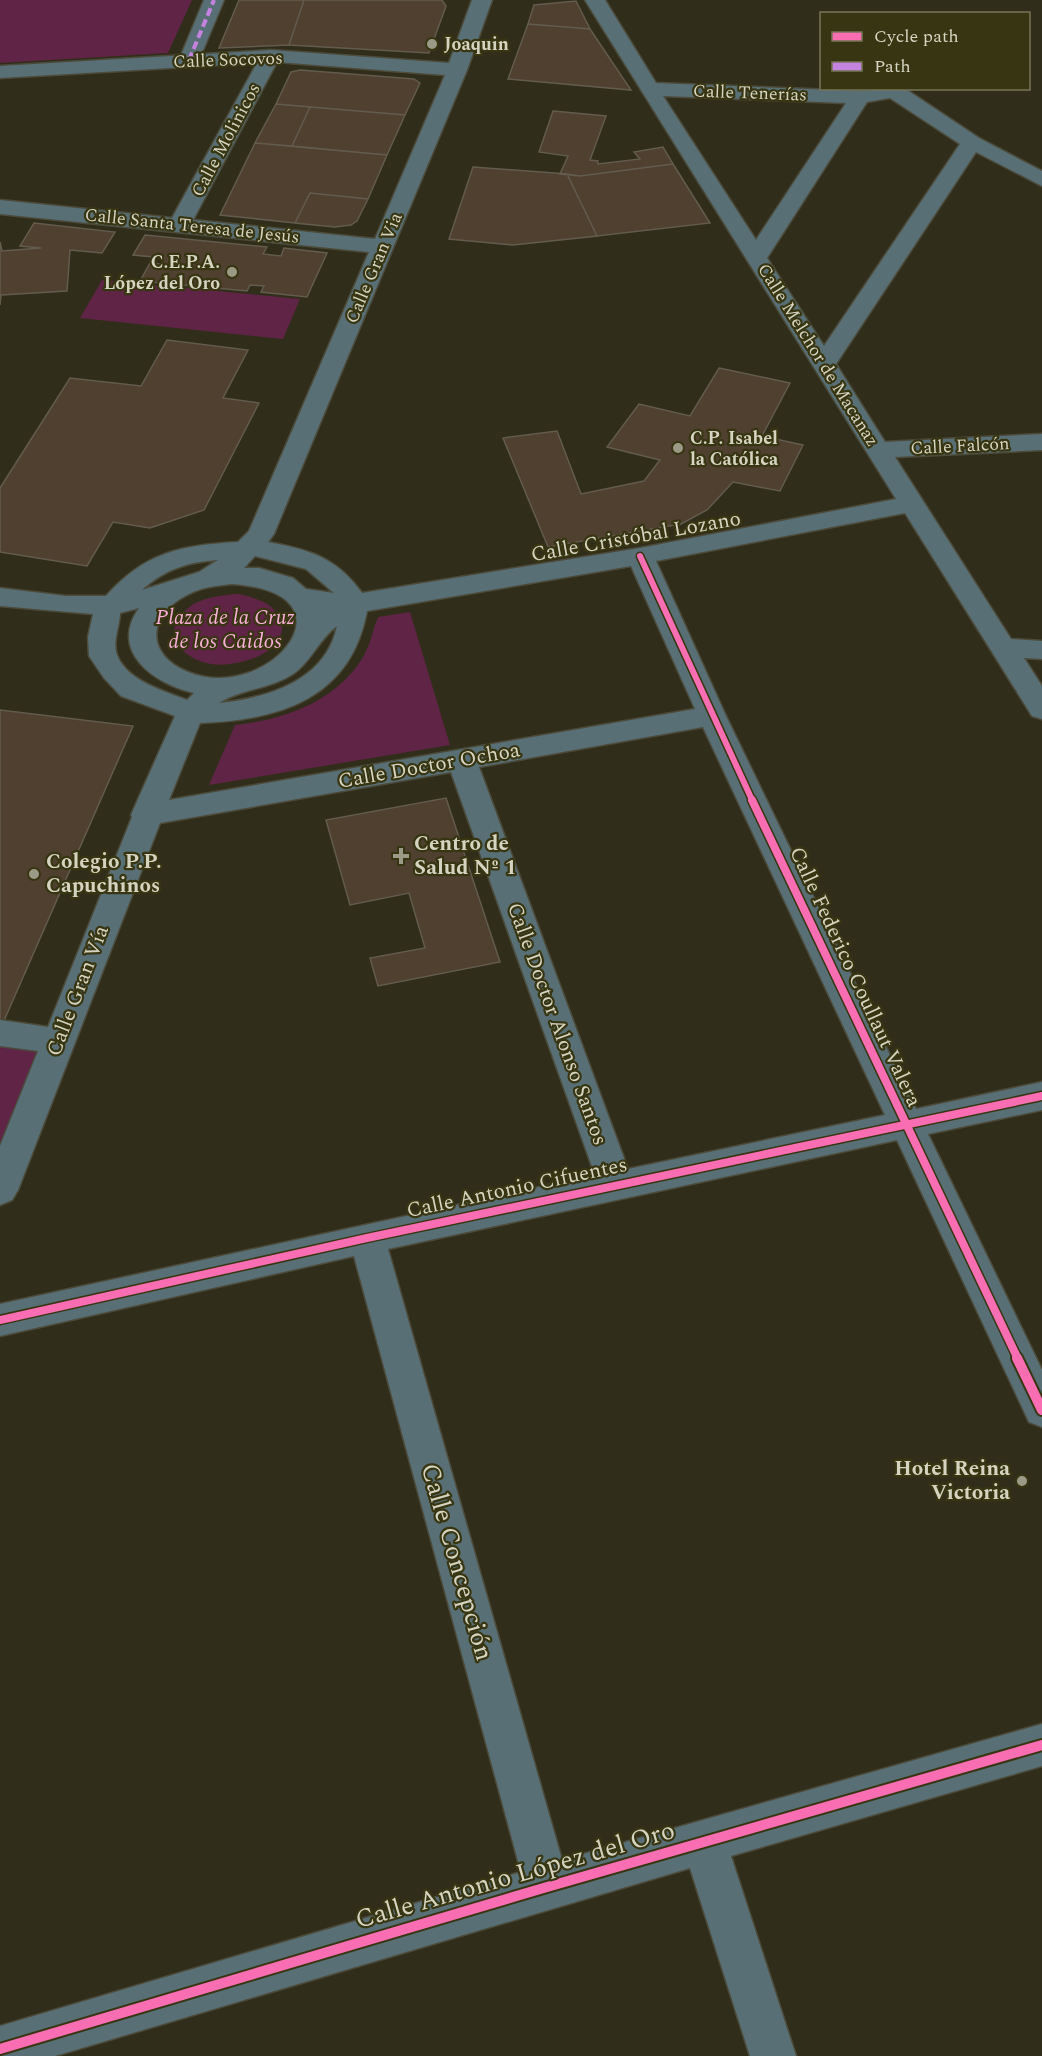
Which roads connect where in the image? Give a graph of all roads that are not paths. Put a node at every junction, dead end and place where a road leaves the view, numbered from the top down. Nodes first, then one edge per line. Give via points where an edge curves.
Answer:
1 (214, 0) edge
2 (596, 0) edge
3 (480, 1) edge
4 (271, 56) junction
5 (189, 60) junction
6 (457, 70) junction
7 (0, 72) edge
8 (649, 89) junction
9 (860, 97) junction
10 (972, 142) junction
11 (1042, 180) edge
12 (0, 207) edge
13 (180, 224) junction
14 (383, 247) junction
15 (756, 258) junction
16 (824, 364) junction
17 (1042, 418) edge
18 (1036, 442) edge
19 (879, 450) junction
20 (912, 504) junction
21 (256, 544) junction
22 (640, 556) junction
23 (208, 578) junction
24 (272, 580) junction
25 (173, 590) junction
26 (298, 596) junction
27 (0, 597) edge
28 (358, 603) junction
29 (101, 609) junction
30 (141, 637) junction
31 (310, 637) junction
32 (1003, 647) junction
33 (1042, 650) edge
34 (172, 675) junction
35 (232, 685) junction
36 (1042, 709) edge
37 (186, 716) junction
38 (712, 717) junction
39 (462, 761) junction
40 (146, 815) junction
41 (0, 1033) edge
42 (58, 1041) junction
43 (1042, 1096) edge
44 (904, 1124) junction
45 (616, 1185) junction
46 (0, 1190) edge
47 (367, 1238) junction
48 (0, 1320) edge
49 (1042, 1410) edge
50 (1042, 1745) edge
51 (704, 1842) junction
52 (547, 1887) junction
53 (0, 2049) edge
54 (773, 2056) edge

1 - 5 street
2 - 8 street, Calle Melchor de Macanaz
3 - 6 street, Calle Gran Via
4 - 5 street, Calle Socovos
4 - 6 street, Calle Socovos
4 - 13 street, Calle Molinicos
5 - 7 street, Calle Socovos
6 - 14 street, Calle Gran Via
8 - 9 street, Calle Tenerías
8 - 15 street, Calle Melchor de Macanaz
9 - 10 street, Calle Tenerías via 894,91
9 - 15 street
10 - 11 street, Calle Tenerías
10 - 16 street
12 - 13 street, Calle Santa Teresa de Jesús
13 - 14 street, Calle Santa Teresa de Jesús
14 - 21 street, Calle Gran Via
15 - 16 street, Calle Melchor de Macanaz
16 - 19 street, Calle Melchor de Macanaz
17 - 18 street
18 - 19 street, Calle Falcón
19 - 20 street, Calle Melchor de Macanaz
20 - 22 street, Calle Cristóbal Lozano
20 - 32 street, Calle Melchor de Macanaz
21 - 23 street
21 - 24 street
21 - 28 street via 317,564 338,577
21 - 29 street via 175,558 152,567
22 - 28 street, Calle Cristóbal Lozano
22 - 38 street, Calle Federico Coullaut Valera
23 - 24 street via 248,575
23 - 25 street
24 - 26 street
25 - 29 street
25 - 30 street via 156,603 145,619
26 - 28 street
26 - 31 street via 312,620
27 - 29 street
28 - 31 street via 321,623
28 - 37 street via 343,651 319,678 292,696 264,708
29 - 30 street via 130,622
29 - 37 street via 103,656 114,670 131,689
30 - 34 street via 146,654
31 - 35 street via 300,654 282,668 259,679
32 - 33 street
32 - 36 street, Calle Melchor de Macanaz
34 - 35 street via 205,685
34 - 37 street
35 - 37 street, Calle Gran Vía via 210,693
37 - 40 street, Calle Gran Vía
38 - 39 street, Calle Doctor Ochoa
38 - 44 street, Calle Federico Coullaut Valera
39 - 40 street, Calle Doctor Ochoa
39 - 45 street, Calle Doctor Alonso Santos
40 - 42 street, Calle Gran Vía
41 - 42 street
42 - 46 street, Calle Gran Vía
43 - 44 street, Calle Antonio Cifuentes
44 - 45 street, Calle Antonio Cifuentes
44 - 49 street, Calle Federico Coullaut Valera
45 - 47 street, Calle Antonio Cifuentes
47 - 48 street, Calle Antonio Cifuentes
47 - 52 street, Calle Concepción
50 - 51 street, Calle Antonio López del Oro
51 - 52 street, Calle Antonio López del Oro
51 - 54 street
52 - 53 street, Calle Antonio López del Oro

